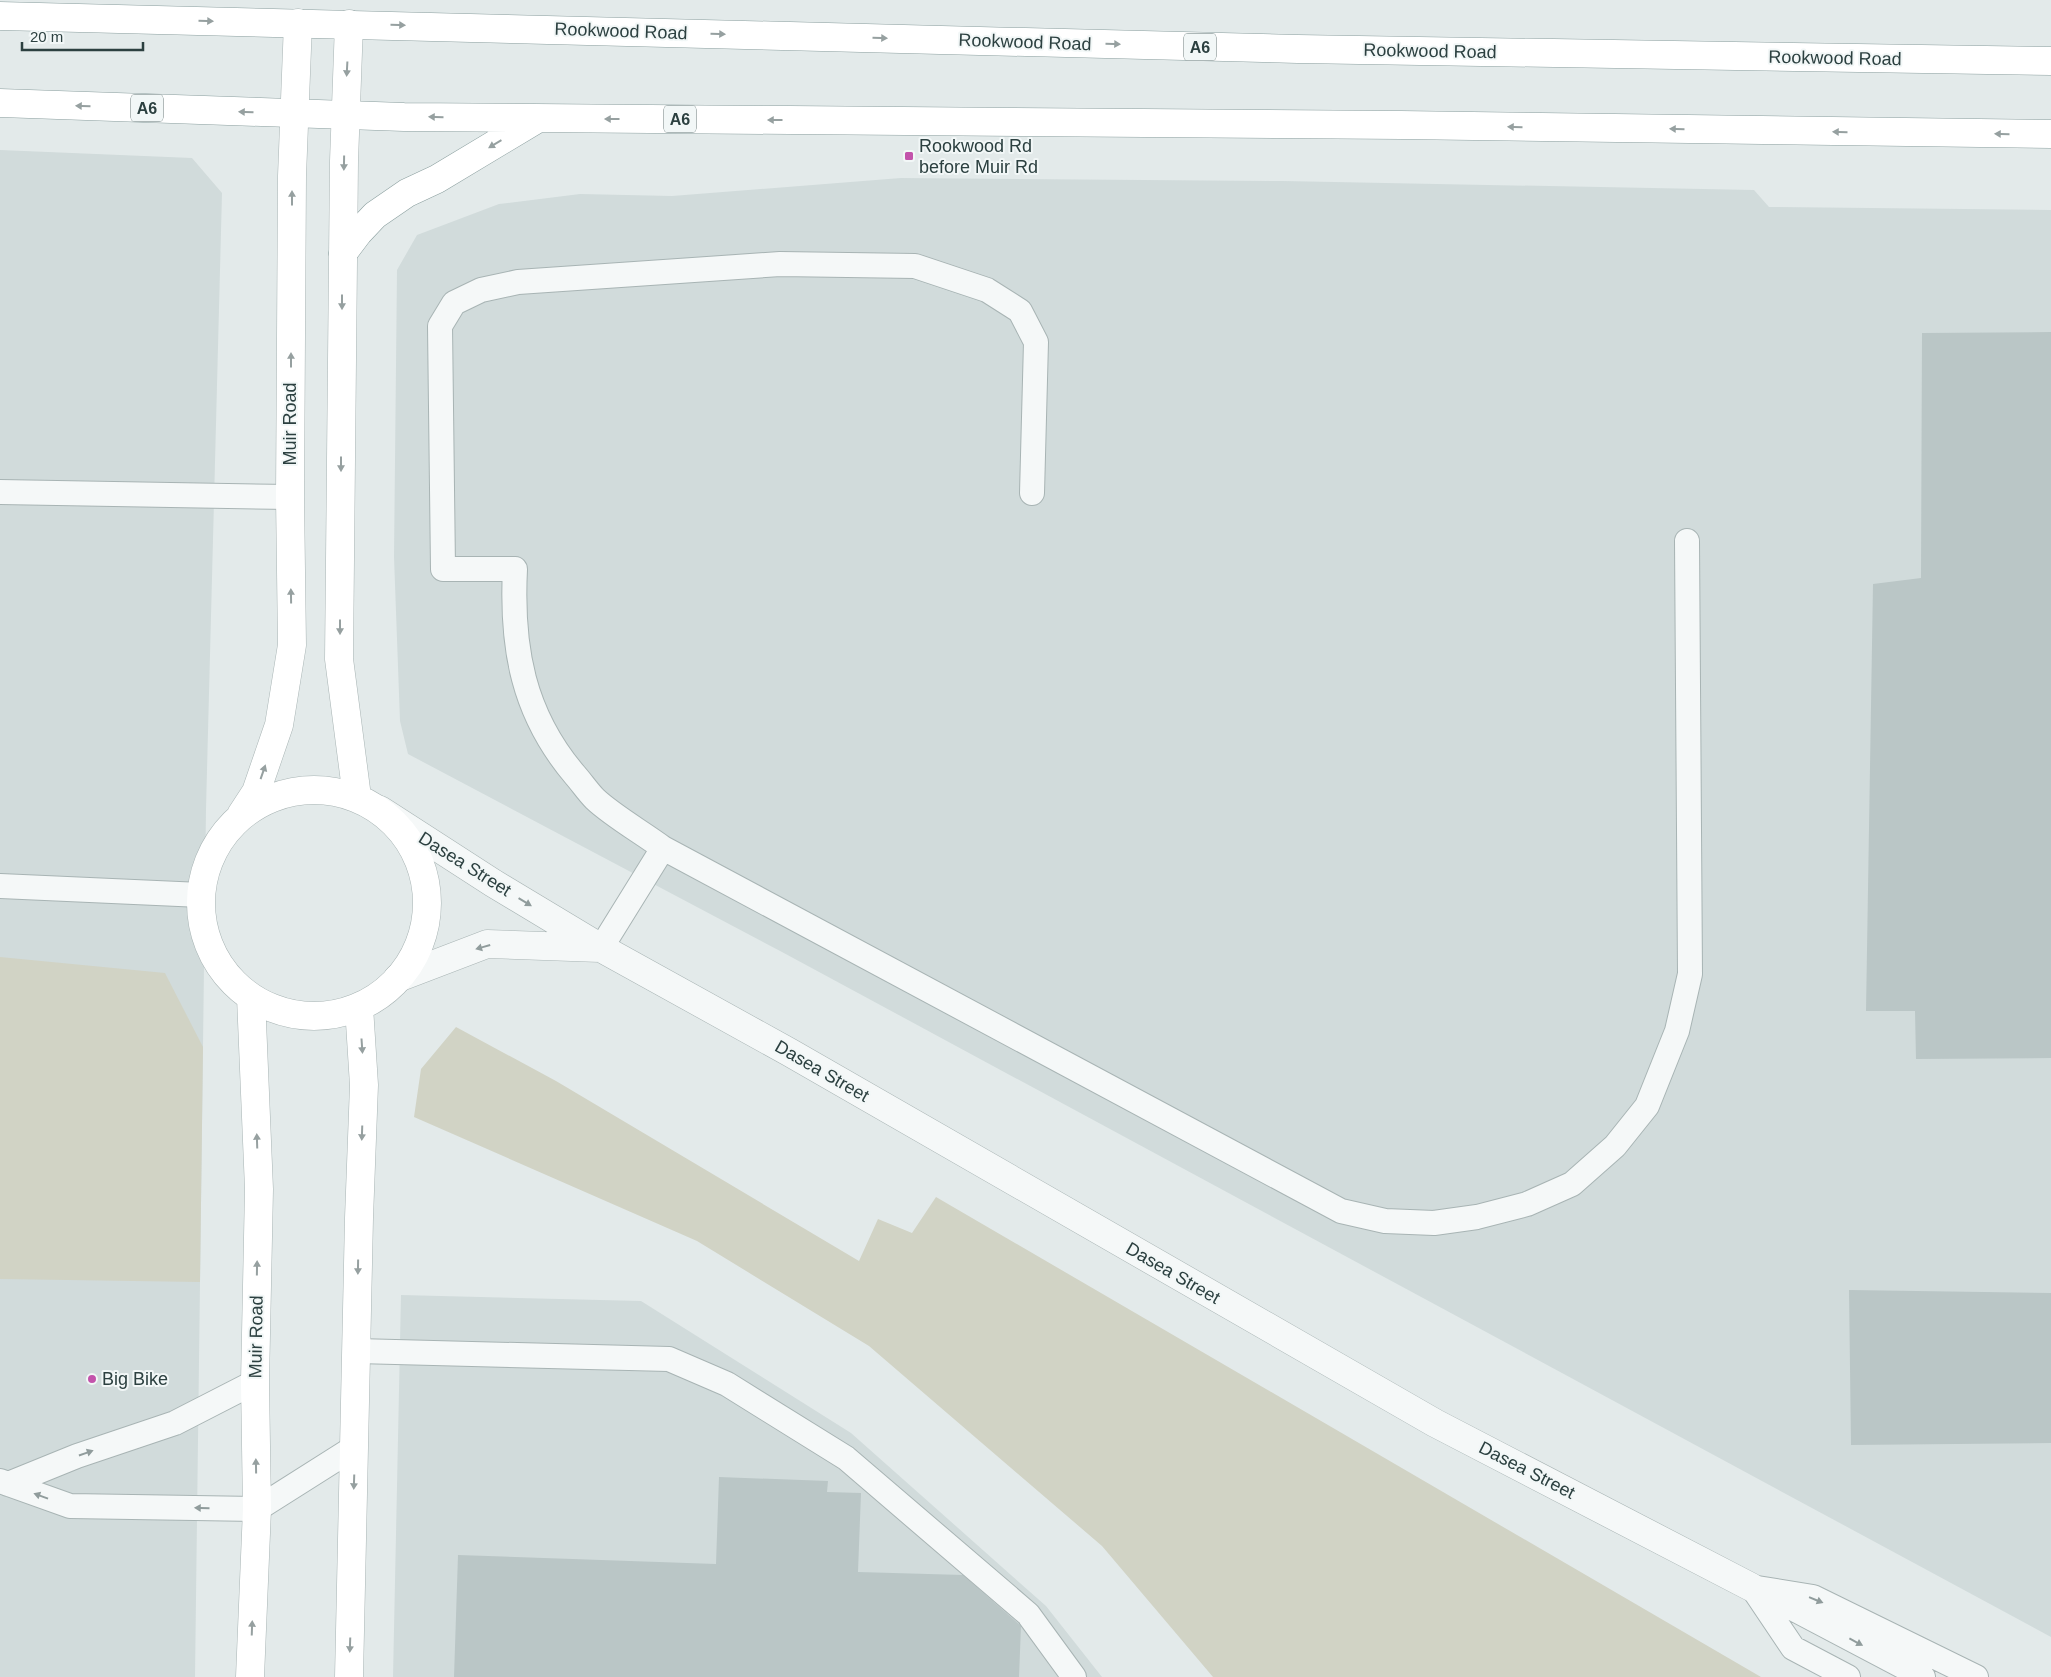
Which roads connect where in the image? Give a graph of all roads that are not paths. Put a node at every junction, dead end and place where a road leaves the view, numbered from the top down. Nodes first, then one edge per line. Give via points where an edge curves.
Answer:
1 (0, 16) edge
2 (298, 24) junction
3 (349, 24) junction
4 (2051, 61) edge
5 (0, 103) edge
6 (295, 114) junction
7 (345, 115) junction
8 (537, 119) junction
9 (2051, 134) edge
10 (343, 253) junction
11 (0, 492) edge
12 (1032, 493) dead end
13 (290, 497) junction
14 (1687, 541) dead end
15 (357, 797) junction
16 (380, 810) junction
17 (241, 815) junction
18 (663, 848) junction
19 (0, 886) edge
20 (201, 895) junction
21 (601, 948) junction
22 (398, 978) junction
23 (251, 997) junction
24 (359, 1007) junction
25 (357, 1351) junction
26 (255, 1382) junction
27 (355, 1447) junction
28 (4, 1482) edge
29 (257, 1509) junction
30 (1751, 1587) junction
31 (250, 1677) edge
32 (349, 1677) edge
33 (1074, 1677) edge
34 (1848, 1677) edge
35 (1923, 1677) edge
36 (1976, 1677) edge

1 -> 2 main road, Rookwood Road / A6
2 - 3 main road, Rookwood Road / A6
2 - 6 main road, Muir Road
3 -> 4 main road, Rookwood Road / A6 via 1298,49
3 -> 7 main road
6 -> 5 main road, A6
6 - 7 main road, A6
13 -> 6 main road, Muir Road
8 -> 7 main road, A6
7 -> 10 main road
9 -> 8 main road, A6
8 -> 10 main road via 437,179 407,193 375,215
10 -> 15 main road via 339,660
11 - 13 lane
12 - 18 lane via 1036,342 1020,311 988,290 915,266 780,264 518,282 481,290 454,303 440,326 443,569 515,569 513,608 519,657 535,712 557,753 595,799
17 -> 13 main road, Muir Road via 256,792 279,725 292,645
14 - 18 lane via 1690,974 1677,1031 1647,1106 1615,1146 1572,1184 1527,1204 1477,1217 1434,1223 1385,1221 1341,1211
15 - 16 main road
15 - 17 main road via 327,790 296,790 267,799
16 -> 21 street, Dasea Street
16 - 22 main road via 406,838 423,872 427,909 418,946
17 - 20 main road via 220,838 207,866
18 - 21 lane
19 - 20 lane
20 - 23 main road via 203,925 212,953 229,978
21 -> 22 street, Dasea Street via 487,944
21 - 30 street, Dasea Street via 790,1052 1435,1423
22 - 24 main road via 380,995
23 - 24 main road via 285,1012 322,1016
26 -> 23 main road, Muir Road via 259,1189
24 -> 25 main road via 364,1085
25 - 27 main road
25 - 33 lane via 669,1359 727,1384 846,1458 1028,1614
28 -> 26 lane via 175,1423
29 -> 26 main road, Muir Road
27 - 29 lane
27 -> 32 main road
29 -> 28 lane via 70,1506
31 -> 29 main road, Muir Road
30 - 34 lane via 1793,1648
30 -> 35 lane
30 -> 36 lane via 1813,1597

